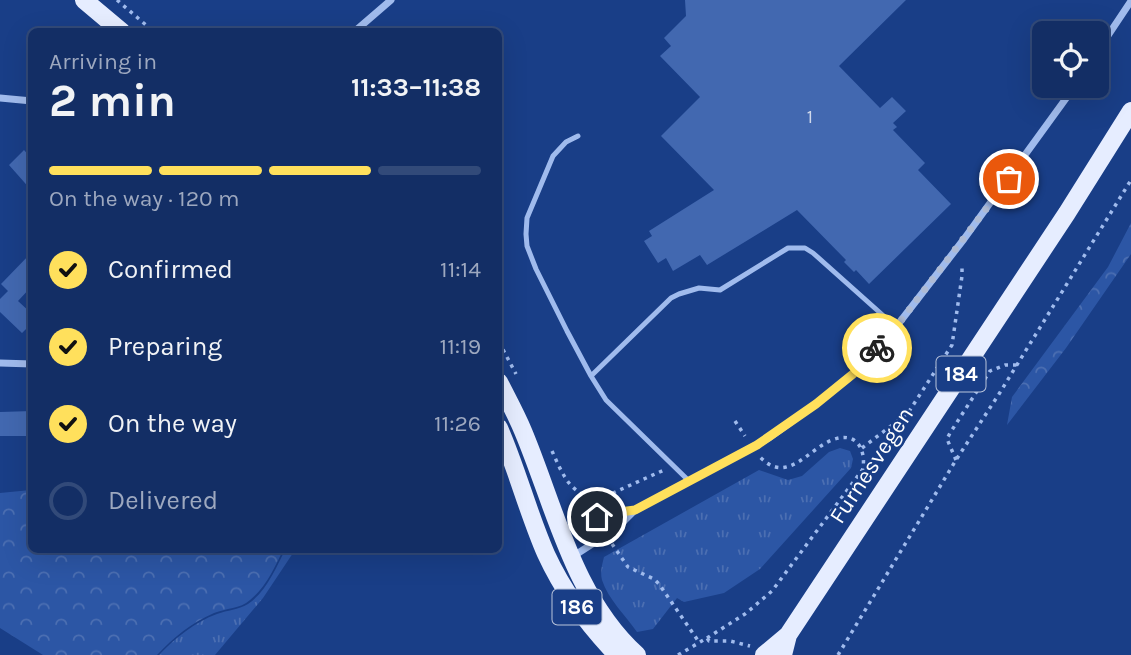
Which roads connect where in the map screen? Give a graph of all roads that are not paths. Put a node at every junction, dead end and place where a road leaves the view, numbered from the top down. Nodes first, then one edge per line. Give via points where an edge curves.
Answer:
1 (84, 0) edge
2 (391, 0) edge
3 (1131, 1) edge
4 (117, 28) edge
5 (359, 28) edge
6 (1109, 34) edge
7 (0, 98) edge
8 (1066, 98) edge
9 (28, 101) edge
10 (1131, 111) edge
11 (578, 136) dead end
12 (896, 327) junction
13 (0, 363) edge
14 (28, 364) edge
15 (591, 376) junction
16 (502, 388) edge
17 (502, 436) edge
18 (690, 481) junction
19 (635, 510) junction
20 (560, 530) junction
21 (546, 554) junction
22 (571, 557) junction
23 (788, 635) junction
24 (760, 652) edge
25 (617, 655) edge
26 (637, 655) edge
27 (783, 655) edge

1 - 4 main road
2 - 5 street
3 - 6 street
7 - 9 street
8 - 12 street
10 - 23 main road, Furnesvegen / 184
11 - 15 lane via 553,156 527,218 526,234 536,269
12 - 15 lane via 813,253 788,248 720,290 699,288 671,298
12 - 18 street via 853,374 816,404 753,447
13 - 14 street
15 - 18 lane via 606,400
16 - 20 main road, 186
17 - 21 main road, 186
18 - 19 street
19 - 20 street
19 - 22 street via 617,528
20 - 21 lane
20 - 22 main road, 186
21 - 22 lane
21 - 25 main road, 186 via 580,611
22 - 26 main road, 186 via 598,610
23 - 24 main road, Furnesvegen / 184
23 - 27 main road, Furnesvegen / 184

